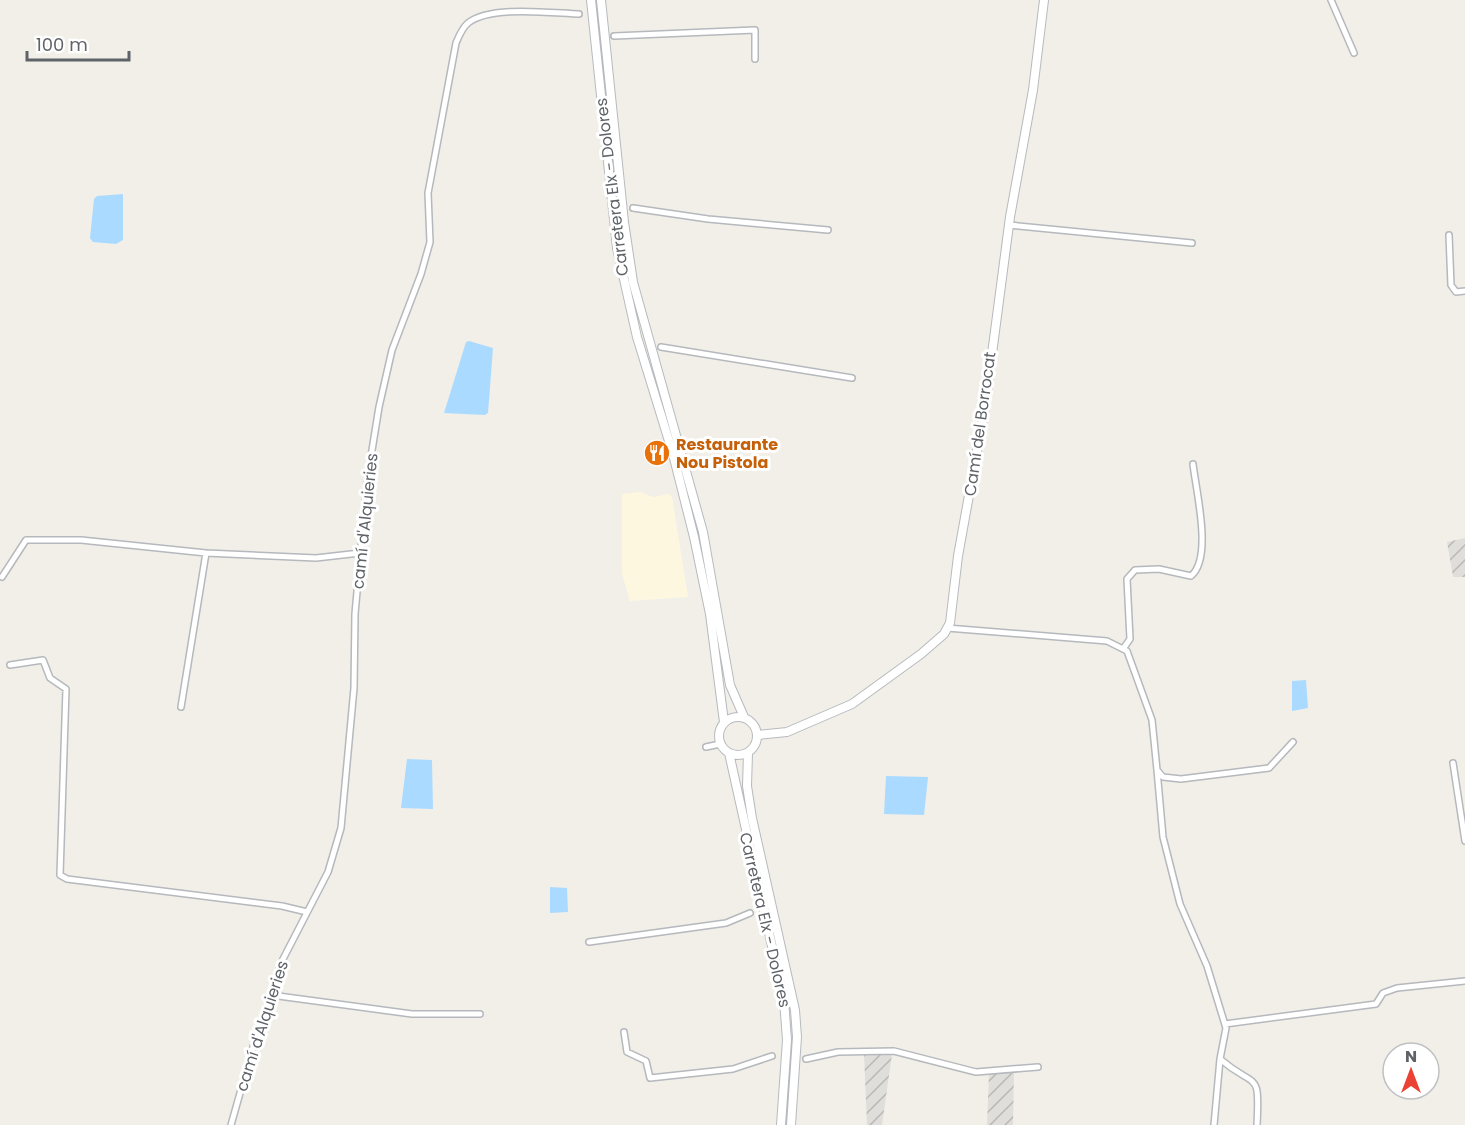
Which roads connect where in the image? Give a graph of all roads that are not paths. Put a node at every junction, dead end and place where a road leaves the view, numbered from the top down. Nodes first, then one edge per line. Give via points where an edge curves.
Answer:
1 (591, 0) edge
2 (601, 0) edge
3 (1044, 0) edge
4 (1331, 0) edge
5 (579, 14) dead end
6 (614, 36) dead end
7 (1354, 53) dead end
8 (755, 59) dead end
9 (633, 208) dead end
10 (1009, 225) junction
11 (828, 230) dead end
12 (1449, 235) dead end
13 (1192, 243) dead end
14 (1465, 291) edge
15 (661, 347) dead end
16 (852, 378) dead end
17 (1193, 464) dead end
18 (206, 553) junction
19 (360, 553) junction
20 (2, 577) dead end
21 (947, 628) junction
22 (1123, 649) junction
23 (10, 665) dead end
24 (181, 707) dead end
25 (744, 717) junction
26 (724, 722) junction
27 (758, 735) junction
28 (1293, 742) dead end
29 (720, 744) junction
30 (706, 747) dead end
31 (729, 753) junction
32 (748, 753) junction
33 (1453, 762) dead end
34 (1157, 770) junction
35 (1465, 841) edge
36 (308, 912) junction
37 (750, 913) dead end
38 (589, 942) dead end
39 (1465, 981) edge
40 (270, 995) junction
41 (480, 1014) dead end
42 (1225, 1024) junction
43 (624, 1032) dead end
44 (772, 1056) dead end
45 (806, 1059) dead end
46 (1220, 1059) junction
47 (1038, 1067) dead end
48 (231, 1125) edge
49 (781, 1125) edge
50 (791, 1125) edge
51 (1214, 1125) edge
52 (1257, 1125) edge

1 - 26 main road, Carretera Elx - Dolores via 617,248 637,337 694,537
2 - 25 main road, Carretera Elx - Dolores via 633,282 703,532 730,685
3 - 10 main road, Camí del Borrocat
4 - 7 street
5 - 19 street, camí d'Alquieries via 489,14 470,22 456,43 428,193 430,242 392,350 379,407
6 - 8 street via 756,30
9 - 11 street
10 - 13 street
10 - 21 main road, Camí del Borrocat via 977,459 958,556 954,607
12 - 14 street via 1451,285 1456,292
15 - 16 street
17 - 22 street via 1202,542 1198,570 1191,576 1159,569 1135,570 1127,579 1130,639
18 - 19 street via 316,558
18 - 20 street via 81,540 26,540
18 - 24 street
19 - 36 street, camí d'Alquieries via 354,688 341,828 328,872
21 - 22 street via 1107,641
21 - 27 main road via 921,654 852,704 787,732
22 - 34 street via 1152,720
23 - 36 street via 43,660 50,678 66,689 60,875
25 - 26 main road
25 - 27 main road via 755,725
26 - 29 main road
27 - 32 main road
28 - 34 street via 1269,768 1181,779 1163,777
29 - 30 street
29 - 31 main road
31 - 32 main road
31 - 49 main road, Carretera Elx - Dolores via 784,1000 787,1040
32 - 50 main road, Carretera Elx - Dolores via 747,786 752,818 794,1001 797,1037
33 - 35 street
34 - 42 street via 1163,837 1180,904 1207,966
36 - 40 street, camí d'Alquieries via 282,961
37 - 38 street via 726,923
39 - 42 street via 1397,988 1383,993 1376,1004
40 - 41 street via 412,1014
40 - 48 street, camí d'Alquieries
42 - 46 street
43 - 44 street via 627,1052 646,1061 650,1078 733,1069
45 - 47 street via 837,1052 894,1051 976,1072
46 - 51 street
46 - 52 street via 1253,1080 1259,1090

